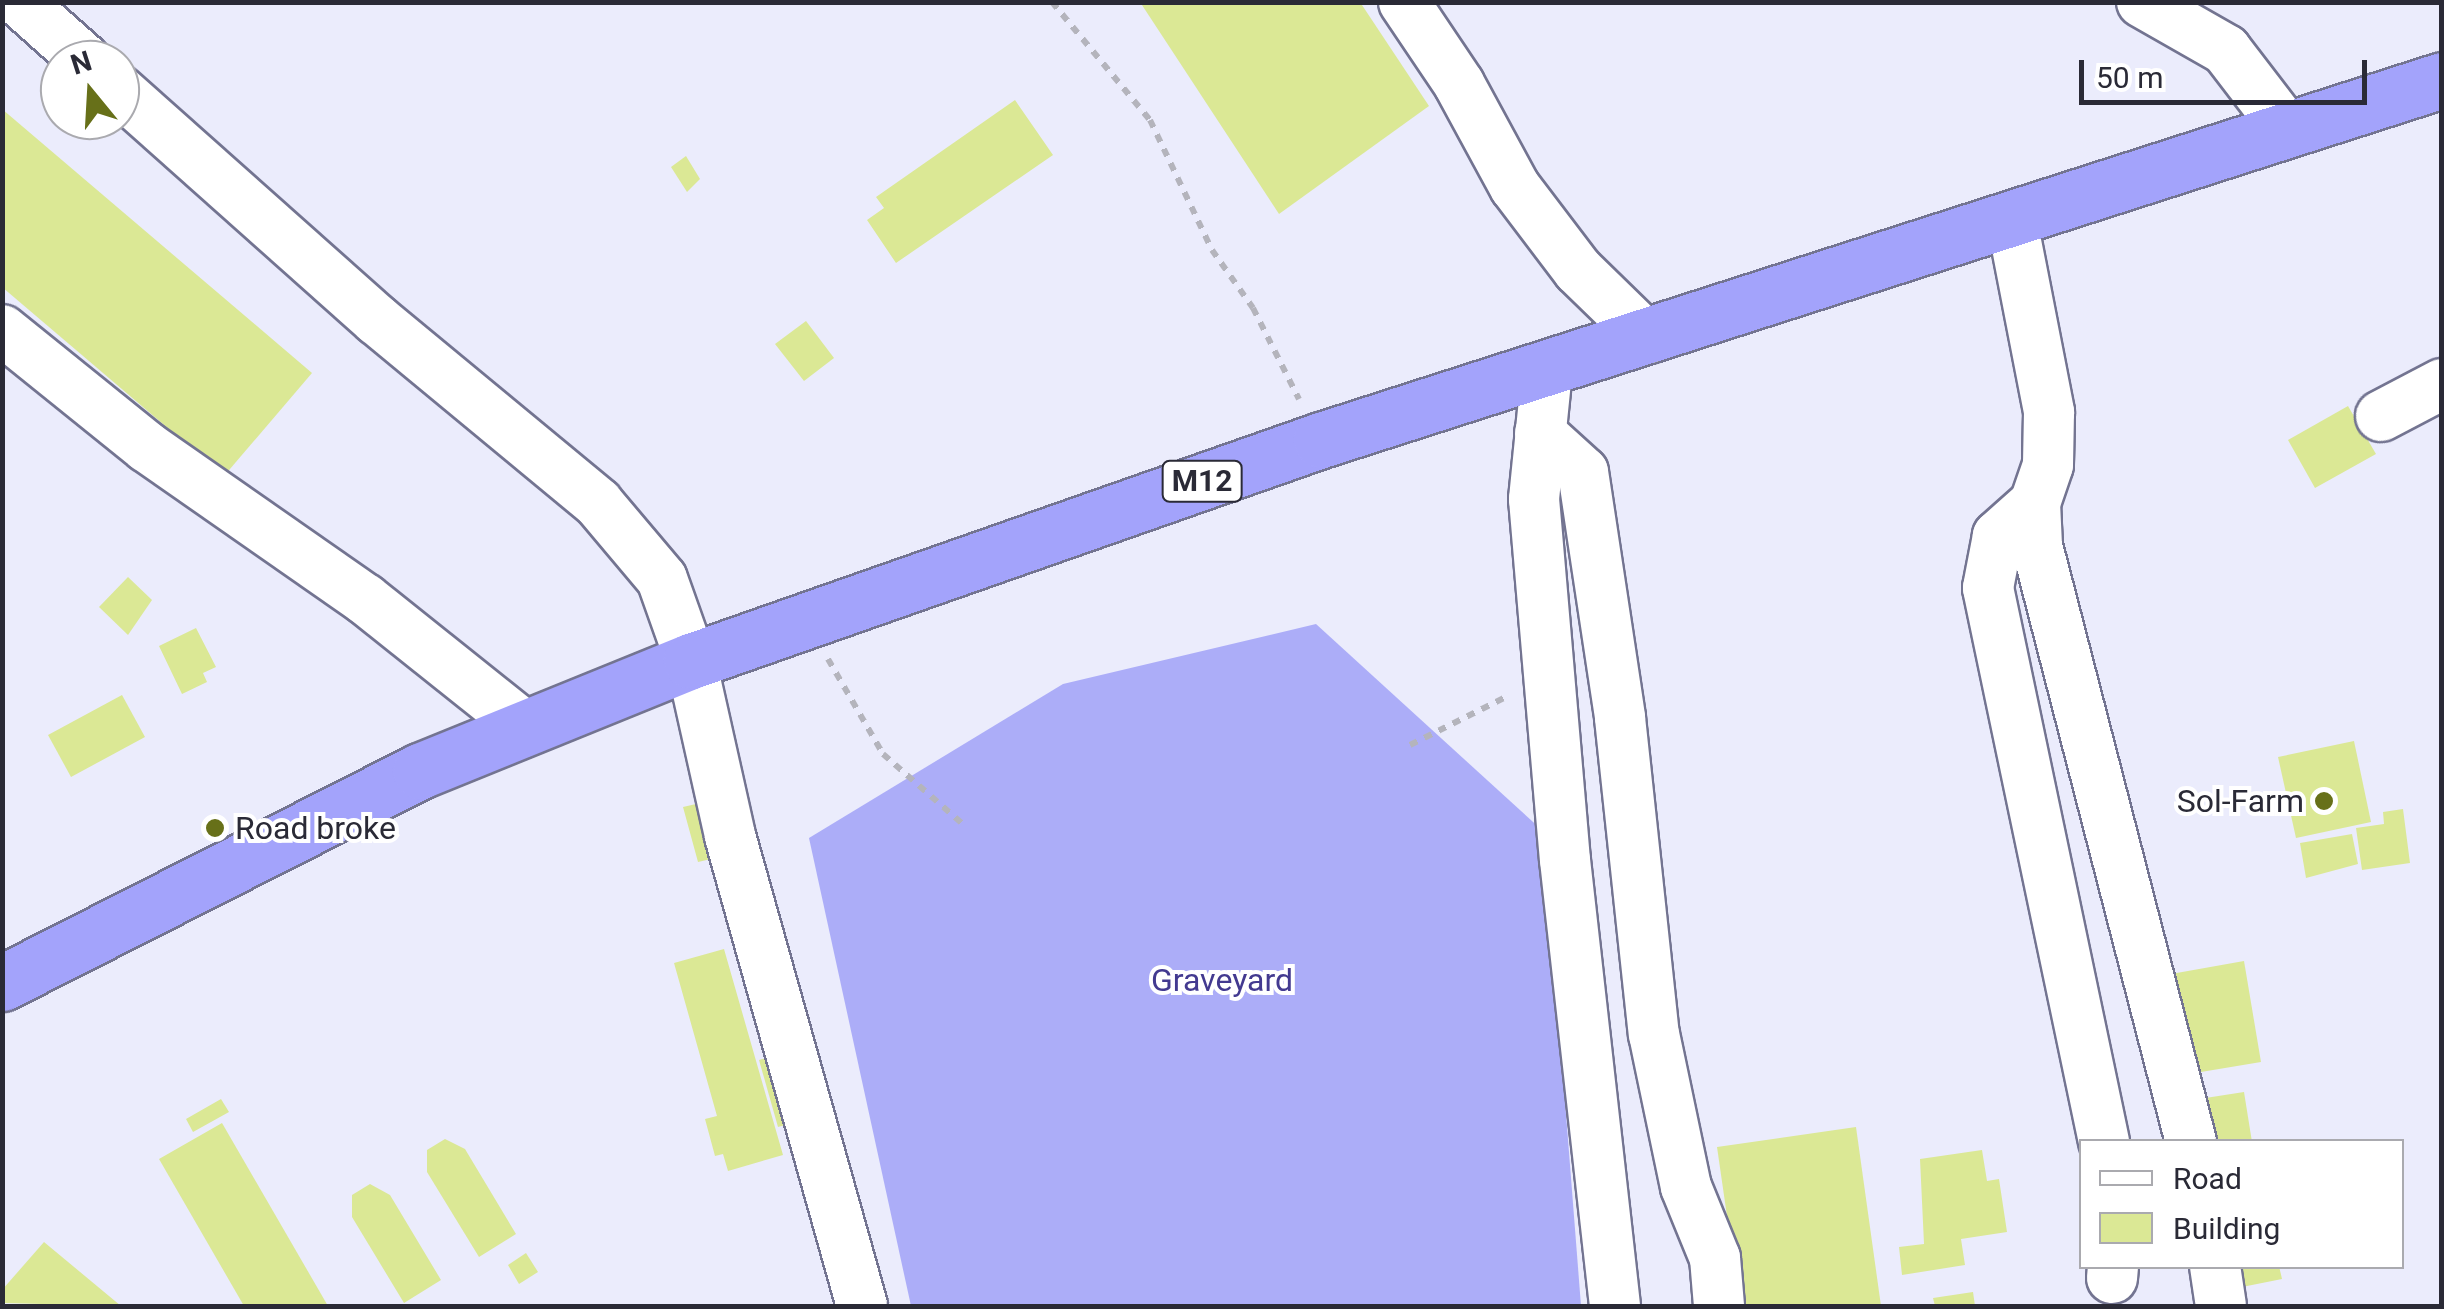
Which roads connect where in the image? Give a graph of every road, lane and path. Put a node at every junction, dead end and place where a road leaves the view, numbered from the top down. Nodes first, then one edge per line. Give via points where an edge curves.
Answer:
1 (20, 2) edge
2 (1052, 2) edge
3 (1404, 2) edge
4 (2142, 2) edge
5 (63, 40) edge
6 (2442, 80) edge
7 (140, 110) edge
8 (2289, 132) junction
9 (2012, 220) junction
10 (2, 330) edge
11 (1648, 338) junction
12 (1547, 371) junction
13 (2442, 384) edge
14 (2381, 416) dead end
15 (1540, 433) junction
16 (1320, 440) junction
17 (2036, 503) junction
18 (804, 619) junction
19 (1548, 657) junction
20 (691, 660) junction
21 (524, 726) junction
22 (1410, 744) dead end
23 (966, 828) dead end
24 (2, 983) edge
25 (2103, 1139) edge
26 (2190, 1139) edge
27 (2215, 1269) edge
28 (862, 1306) edge
29 (1616, 1306) edge
30 (1720, 1306) edge
31 (2221, 1306) edge

1 - 5 street
2 - 16 path via 1150,120 1212,250 1253,308
3 - 11 street via 1515,187 1578,270
4 - 8 street via 2226,50
6 - 8 highway, M12
7 - 20 street via 377,320 598,503 662,578
8 - 9 highway, M12
9 - 11 highway, M12
9 - 17 street via 2050,412 2048,465
10 - 21 street via 147,448 365,599
11 - 12 highway, M12
12 - 15 street
12 - 16 highway, M12
13 - 14 street
15 - 19 street via 1534,498
15 - 30 street via 1582,472 1620,718 1654,1034 1686,1187 1715,1258
16 - 18 highway, M12
17 - 25 street via 1998,536 1988,588
17 - 26 street via 2037,546
18 - 20 highway, M12
18 - 23 path via 884,754
19 - 22 path via 1520,690
19 - 29 street
20 - 21 highway, M12
20 - 28 street via 730,836
21 - 24 highway, M12 via 234,862
27 - 31 street

